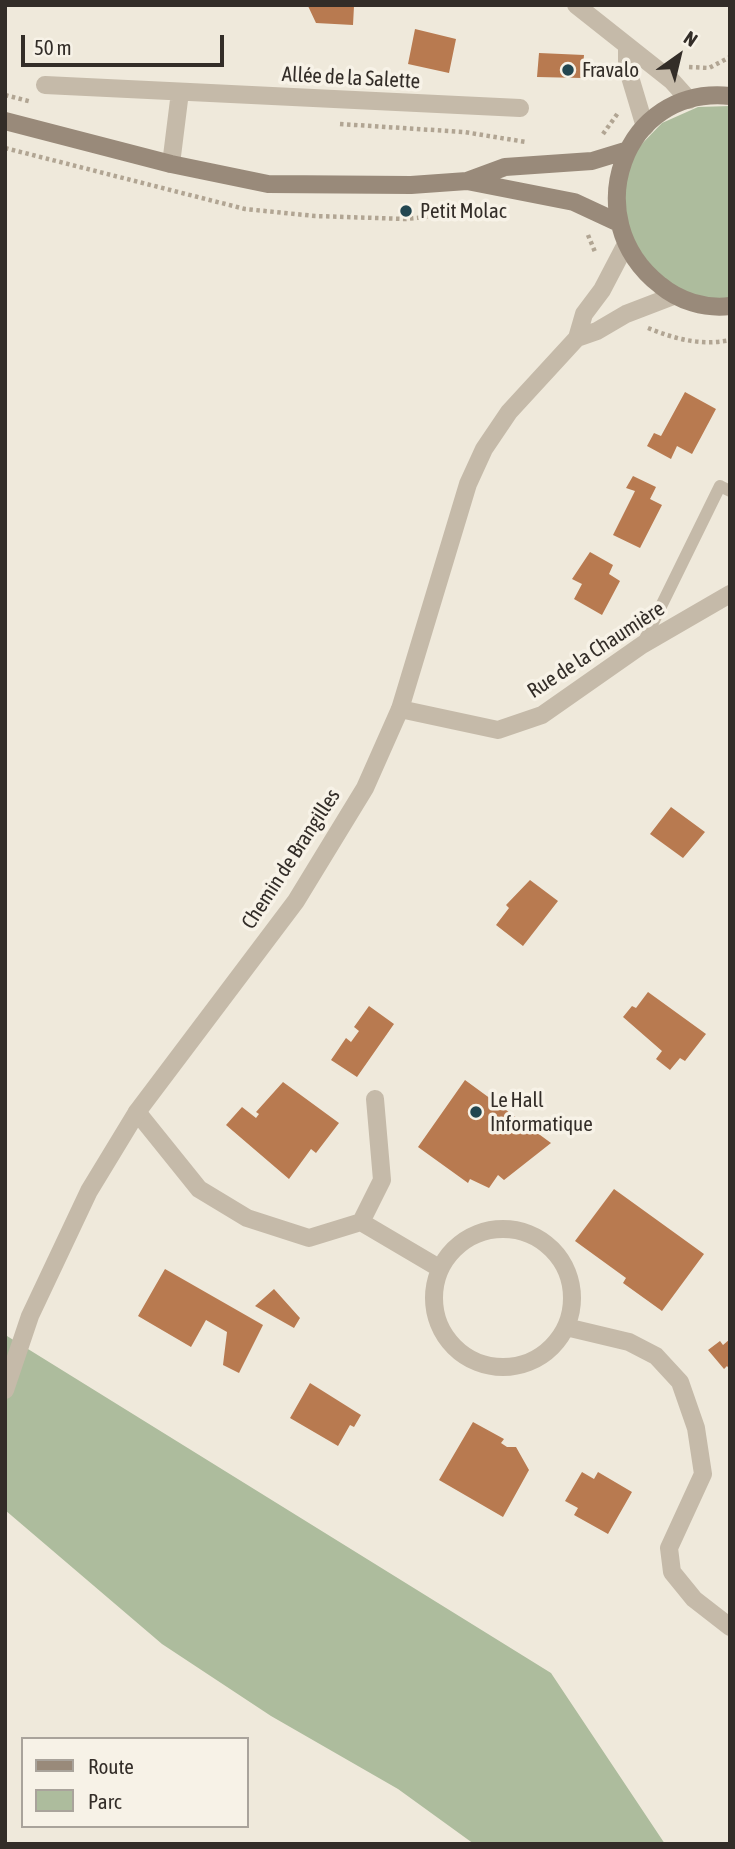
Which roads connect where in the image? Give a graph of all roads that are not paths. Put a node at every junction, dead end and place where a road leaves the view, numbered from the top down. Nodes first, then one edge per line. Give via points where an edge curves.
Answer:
1 (576, 5) edge
2 (627, 48) junction
3 (45, 85) dead end
4 (180, 92) junction
5 (727, 92) edge
6 (689, 100) junction
7 (520, 108) dead end
8 (5, 121) edge
9 (645, 127) junction
10 (628, 150) junction
11 (171, 164) junction
12 (467, 181) junction
13 (617, 222) junction
14 (625, 246) junction
15 (673, 296) junction
16 (730, 306) edge
17 (577, 338) junction
18 (730, 491) edge
19 (730, 594) edge
20 (642, 645) junction
21 (400, 709) junction
22 (375, 1099) dead end
23 (137, 1112) junction
24 (361, 1222) junction
25 (439, 1268) junction
26 (566, 1327) junction
27 (5, 1390) edge
28 (730, 1627) edge

1 - 2 street
2 - 6 street via 672,81
2 - 9 street via 627,67
3 - 4 street, Allée de la Salette
4 - 7 street, Allée de la Salette
4 - 11 street
5 - 6 main road
6 - 9 main road via 666,110
8 - 11 main road
9 - 10 main road
10 - 12 main road via 592,161 505,167
10 - 13 main road via 617,185
11 - 12 main road via 268,184
12 - 13 main road via 574,202
13 - 14 main road
14 - 15 main road via 642,271
14 - 17 street, Chemin de Brangilles via 584,314
15 - 16 main road
15 - 17 street, Chemin de Brangilles
17 - 21 street, Chemin de Brangilles via 509,412 484,449 468,484
18 - 20 lane via 720,486
19 - 20 street, Rue de la Chaumière
20 - 21 street, Rue de la Chaumière via 542,715 498,730
21 - 23 street, Chemin de Brangilles via 365,788 296,901
22 - 24 street via 382,1180
23 - 24 street via 199,1189 247,1218 309,1238
23 - 27 street, Chemin de Brangilles via 89,1191 30,1315
24 - 25 street
25 - 26 street via 433,1297 439,1327 461,1354 493,1367 523,1364 552,1347
25 - 26 street via 460,1242 490,1229 519,1230 547,1243 567,1271 573,1303
26 - 28 street via 629,1342 656,1356 680,1382 696,1428 703,1474 669,1548 673,1572 694,1599

